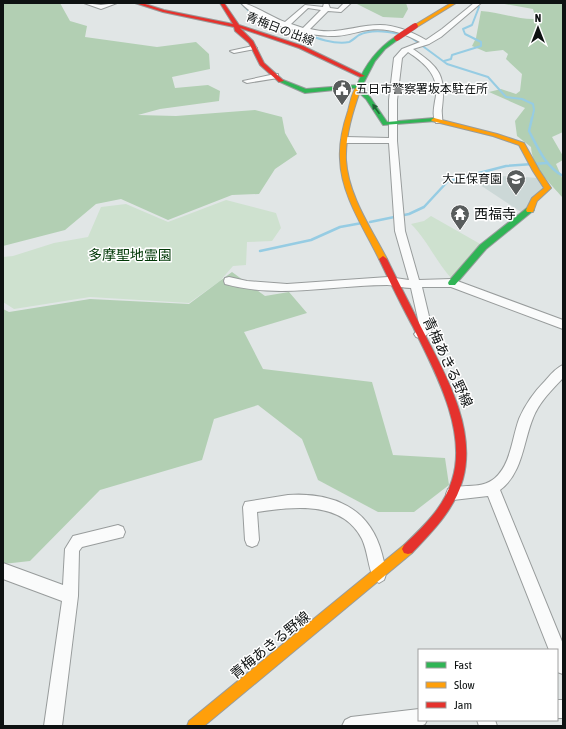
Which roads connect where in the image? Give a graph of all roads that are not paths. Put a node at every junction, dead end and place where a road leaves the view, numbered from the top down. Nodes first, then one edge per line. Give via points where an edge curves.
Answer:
1 (87, 3) edge
2 (114, 3) edge
3 (137, 3) edge
4 (222, 3) edge
5 (244, 3) edge
6 (348, 3) edge
7 (454, 3) edge
8 (476, 5) edge
9 (327, 6) edge
10 (287, 24) junction
11 (237, 26) junction
12 (305, 30) junction
13 (425, 43) junction
14 (253, 48) junction
15 (411, 48) junction
16 (234, 51) dead end
17 (276, 76) junction
18 (362, 76) junction
19 (247, 80) dead end
20 (359, 88) junction
21 (438, 121) junction
22 (394, 124) junction
23 (345, 140) junction
24 (393, 141) junction
25 (229, 281) dead end
26 (394, 282) junction
27 (452, 283) junction
28 (416, 284) junction
29 (563, 325) edge
30 (420, 334) junction
31 (563, 370) edge
32 (492, 488) junction
33 (453, 494) junction
34 (118, 532) dead end
35 (252, 540) dead end
36 (3, 571) edge
37 (379, 575) junction
38 (70, 596) junction
39 (556, 649) edge
40 (558, 654) edge
41 (563, 666) edge
42 (418, 718) edge
43 (52, 726) edge
44 (194, 726) edge
45 (351, 726) edge

1 - 2 street via 101,7
3 - 11 main road
4 - 11 main road, 青梅日の出線
5 - 10 street via 264,15
6 - 9 street via 339,11
7 - 18 main road, 青梅あきる野線, bridge via 415,26 375,55
8 - 13 street
9 - 10 street via 307,6
9 - 12 street
10 - 12 street
11 - 14 main road via 237,30
11 - 18 main road, 青梅日の出線 via 301,47
12 - 13 street via 333,34 368,27 388,27
13 - 15 street
14 - 16 street
14 - 17 main road via 260,62
15 - 21 street via 439,77 441,87 436,111
15 - 22 street via 402,52 398,58 393,102
17 - 19 street
17 - 20 main road via 303,91 351,86
18 - 20 main road, 青梅あきる野線
22 -> 20 main road via 386,124
20 - 23 main road, 青梅あきる野線
21 - 22 main road
21 - 27 main road via 517,140 522,144 538,174 548,184 548,188 534,200 529,212 483,247
22 - 24 street
23 - 24 street
23 - 26 main road, 青梅あきる野線 via 343,158 346,180
24 - 28 street via 400,231
25 - 26 street via 247,286 276,287
26 - 28 street
26 - 30 main road, 青梅あきる野線
27 - 28 street
27 - 29 street
28 - 30 street via 426,323 426,329
30 - 33 main road, 青梅あきる野線 via 449,393 460,426 462,457
31 - 32 street via 535,400 526,419 516,455 503,479
32 - 33 street
32 - 39 street
33 - 37 main road, 青梅あきる野線 via 444,512 431,528
34 - 38 street via 78,541 72,549
35 - 37 street via 250,507 298,500 319,501 343,511 362,526 370,541
36 - 38 street
37 - 44 main road, 青梅あきる野線
38 - 43 street
40 - 41 street
42 - 45 street

